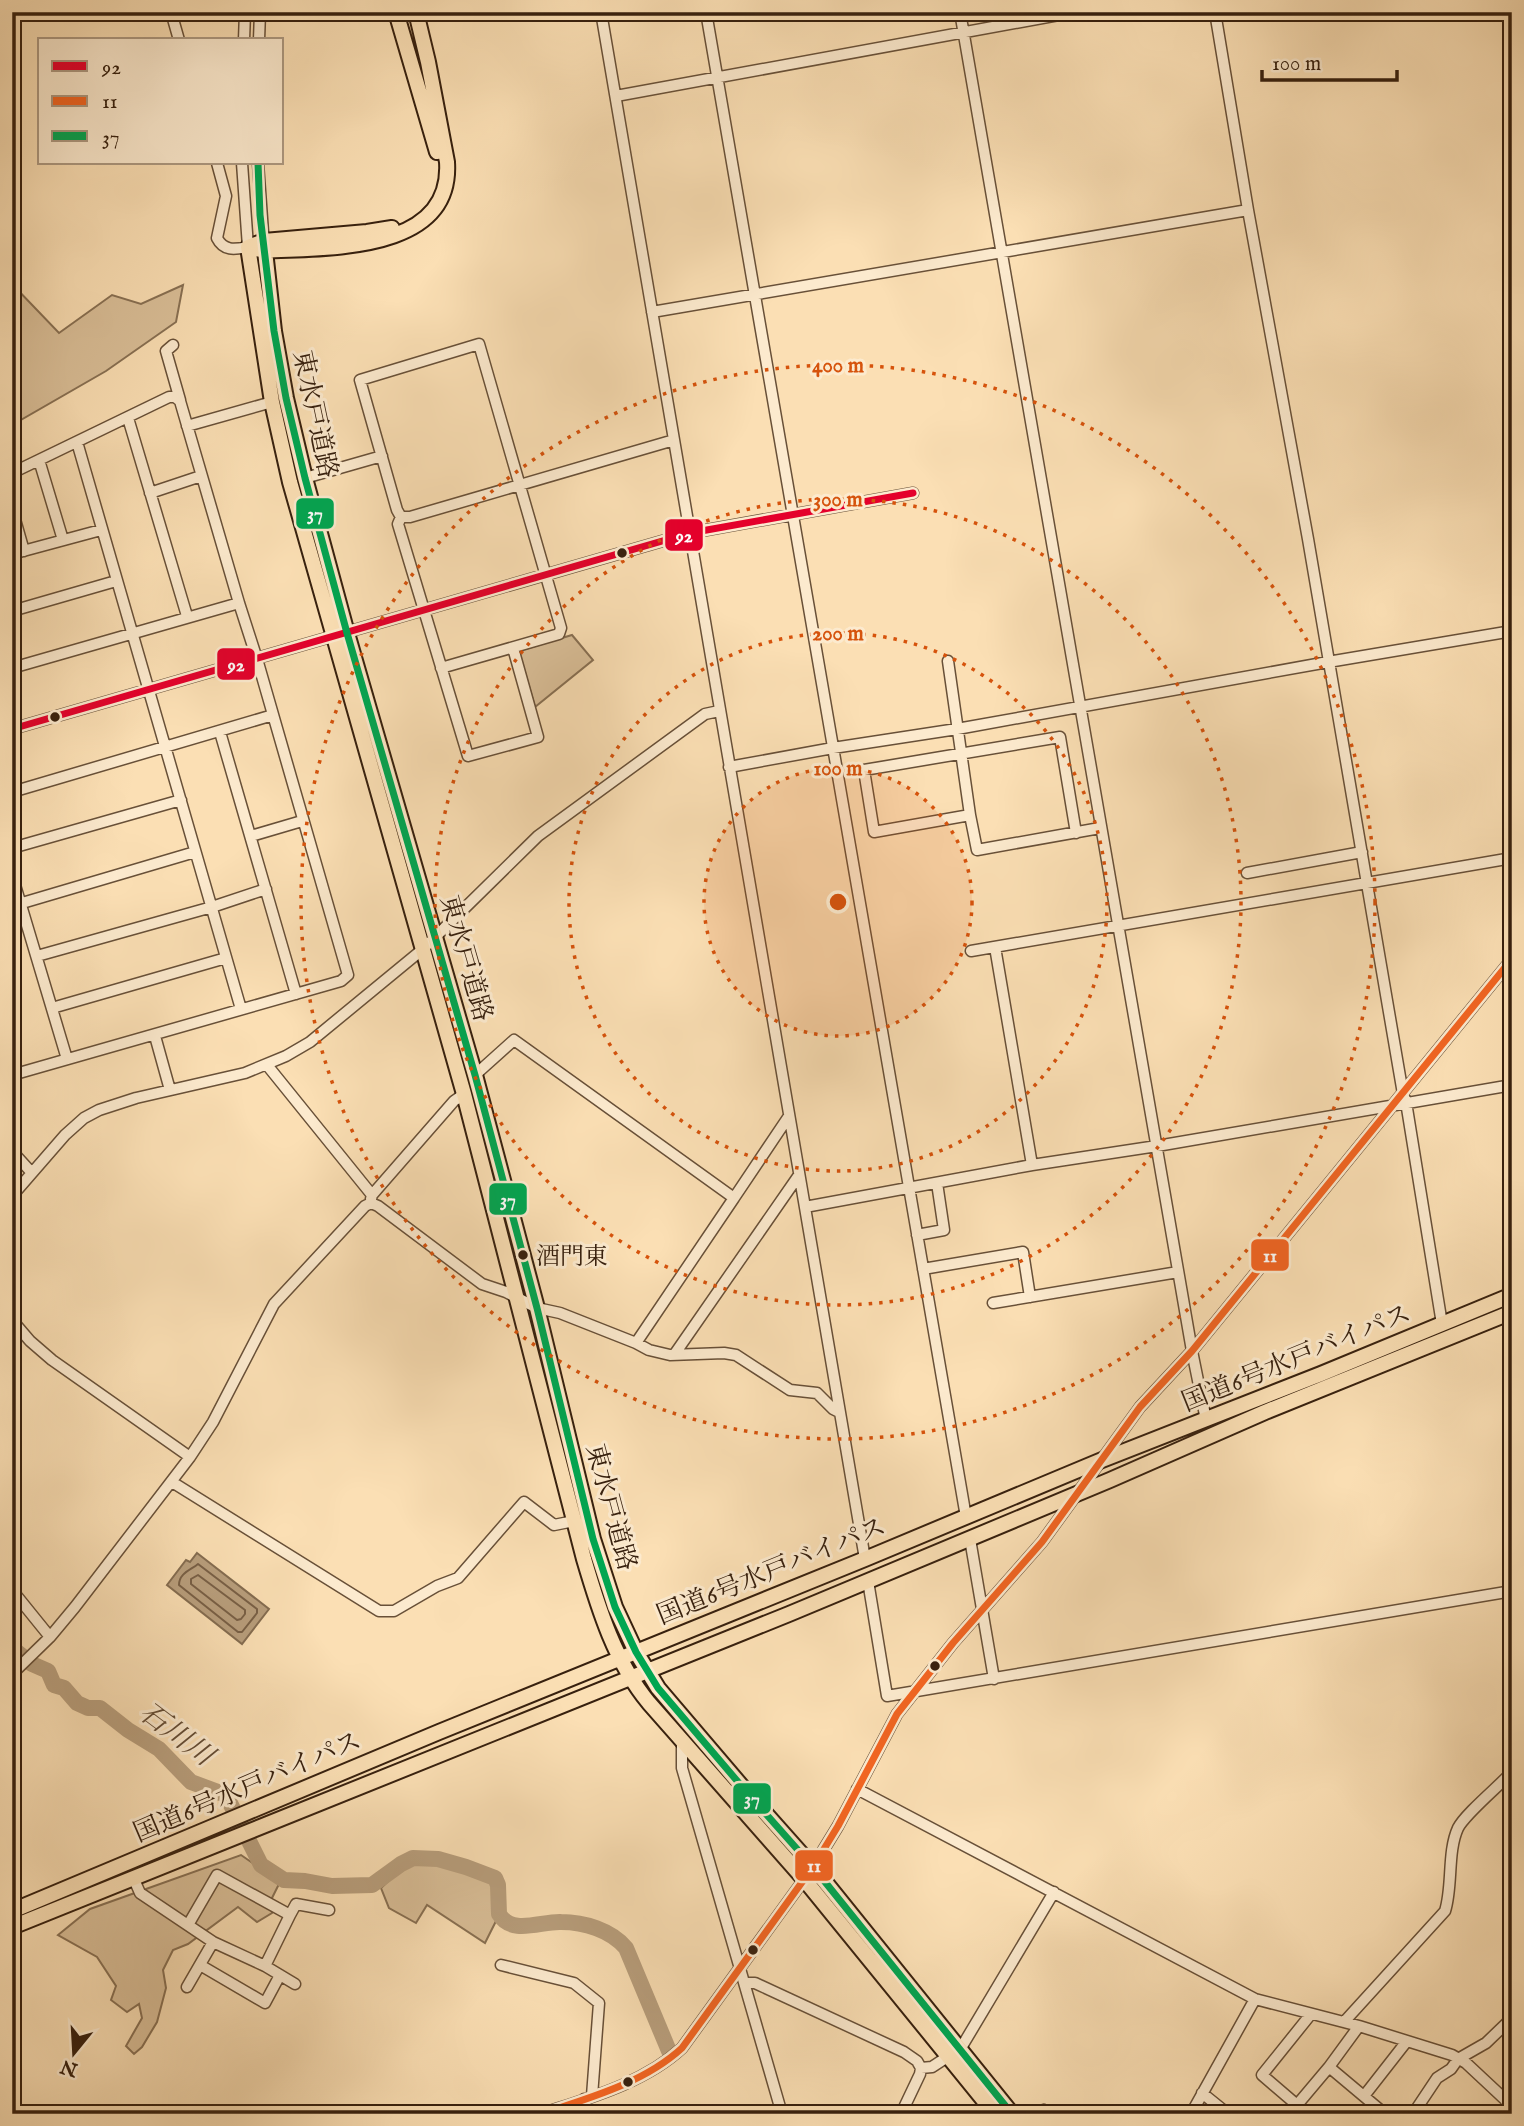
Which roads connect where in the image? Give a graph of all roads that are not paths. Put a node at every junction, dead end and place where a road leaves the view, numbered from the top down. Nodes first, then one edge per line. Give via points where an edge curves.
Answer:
1 (171, 12) edge
2 (245, 12) edge
3 (260, 12) edge
4 (396, 12) edge
5 (416, 12) edge
6 (601, 12) edge
7 (706, 12) edge
8 (960, 12) edge
9 (1075, 12) edge
10 (1215, 12) edge
11 (964, 31) junction
12 (178, 38) edge
13 (244, 38) edge
14 (259, 38) edge
15 (717, 76) junction
16 (616, 96) junction
17 (217, 164) edge
18 (242, 164) edge
19 (258, 164) edge
20 (1248, 210) junction
21 (264, 246) junction
22 (248, 247) junction
23 (1001, 253) junction
24 (753, 295) junction
25 (652, 312) junction
26 (173, 345) dead end
27 (180, 401) junction
28 (272, 402) junction
29 (128, 418) junction
30 (187, 426) junction
31 (674, 440) junction
32 (77, 442) junction
33 (382, 456) junction
34 (39, 460) junction
35 (12, 473) edge
36 (201, 476) junction
37 (305, 478) junction
38 (520, 485) junction
39 (150, 493) junction
40 (914, 493) dead end
41 (12, 509) edge
42 (792, 514) junction
43 (401, 517) junction
44 (101, 530) junction
45 (690, 533) junction
46 (63, 540) junction
47 (24, 551) junction
48 (12, 554) edge
49 (546, 576) junction
50 (116, 581) junction
51 (239, 603) junction
52 (12, 611) edge
53 (424, 611) junction
54 (187, 616) junction
55 (1512, 631) edge
56 (134, 634) junction
57 (340, 635) junction
58 (513, 648) junction
59 (257, 659) junction
60 (948, 661) dead end
61 (1328, 662) junction
62 (12, 668) edge
63 (441, 668) junction
64 (149, 690) junction
65 (1081, 706) junction
66 (719, 711) junction
67 (273, 716) junction
68 (12, 729) edge
69 (957, 729) junction
70 (220, 732) junction
71 (166, 747) junction
72 (833, 748) junction
73 (961, 755) junction
74 (729, 767) junction
75 (12, 792) edge
76 (181, 800) junction
77 (970, 815) junction
78 (302, 821) junction
79 (1100, 828) junction
80 (1076, 833) junction
81 (251, 836) junction
82 (12, 848) edge
83 (195, 852) junction
84 (1362, 852) junction
85 (1512, 858) edge
86 (1247, 873) dead end
87 (12, 875) edge
88 (1367, 883) junction
89 (266, 889) junction
90 (16, 905) edge
91 (212, 906) junction
92 (1118, 926) junction
93 (436, 937) junction
94 (995, 947) junction
95 (423, 949) junction
96 (971, 951) dead end
97 (37, 956) junction
98 (226, 958) junction
99 (1512, 959) edge
100 (296, 994) junction
101 (52, 1008) junction
102 (241, 1009) junction
103 (155, 1035) junction
104 (67, 1059) junction
105 (267, 1065) junction
106 (13, 1073) edge
107 (475, 1075) junction
108 (1512, 1085) edge
109 (170, 1090) junction
110 (464, 1094) junction
111 (1401, 1100) junction
112 (789, 1116) junction
113 (1157, 1146) junction
114 (12, 1151) edge
115 (1032, 1165) junction
116 (32, 1173) junction
117 (799, 1175) junction
118 (937, 1183) junction
119 (909, 1189) junction
120 (12, 1196) edge
121 (734, 1198) junction
122 (374, 1201) junction
123 (805, 1207) junction
124 (917, 1235) junction
125 (923, 1269) junction
126 (1178, 1272) junction
127 (1512, 1295) edge
128 (1030, 1297) junction
129 (518, 1298) junction
130 (992, 1303) dead end
131 (537, 1308) junction
132 (1512, 1312) edge
133 (12, 1320) edge
134 (1442, 1324) junction
135 (636, 1343) junction
136 (1192, 1351) junction
137 (674, 1356) junction
138 (839, 1412) junction
139 (1206, 1420) junction
140 (190, 1457) junction
141 (1102, 1460) junction
142 (172, 1482) junction
143 (1078, 1493) junction
144 (966, 1517) junction
145 (574, 1521) junction
146 (970, 1539) junction
147 (865, 1559) junction
148 (868, 1581) junction
149 (12, 1590) edge
150 (1512, 1591) edge
151 (983, 1610) junction
152 (50, 1637) junction
153 (636, 1652) junction
154 (620, 1658) junction
155 (647, 1672) junction
156 (12, 1674) edge
157 (630, 1679) junction
158 (995, 1679) junction
159 (913, 1693) junction
160 (682, 1742) junction
161 (1512, 1772) edge
162 (857, 1789) junction
163 (813, 1867) junction
164 (133, 1877) junction
165 (804, 1880) junction
166 (1054, 1892) junction
167 (329, 1910) dead end
168 (12, 1911) edge
169 (290, 1915) junction
170 (188, 1925) junction
171 (12, 1927) edge
172 (213, 1942) junction
173 (200, 1965) junction
174 (502, 1965) dead end
175 (265, 1966) junction
176 (740, 1966) junction
177 (280, 1975) junction
178 (745, 1983) junction
179 (295, 1984) dead end
180 (187, 1987) dead end
181 (1255, 1999) junction
182 (1311, 2014) junction
183 (1512, 2018) edge
184 (1344, 2022) junction
185 (1359, 2026) junction
186 (1407, 2041) junction
187 (956, 2053) junction
188 (1458, 2059) junction
189 (1329, 2067) junction
190 (921, 2068) junction
191 (1202, 2093) junction
192 (1364, 2096) junction
193 (588, 2098) junction
194 (1511, 2104) edge
195 (541, 2114) edge
196 (584, 2114) edge
197 (782, 2114) edge
198 (901, 2114) edge
199 (995, 2114) edge
200 (1012, 2114) edge
201 (1041, 2114) edge
202 (1052, 2114) edge
203 (1191, 2114) edge
204 (1228, 2114) edge
205 (1385, 2114) edge
206 (1413, 2114) edge
207 (1498, 2114) edge

1 - 12 street
2 - 13 street
3 - 14 street
4 - 21 highway via 438,156 438,174 428,202 405,222 382,230
5 - 21 highway via 447,162 439,199 415,226 388,238 358,244
6 - 16 street
7 - 15 street
8 - 11 street
9 - 11 street
10 - 20 street
11 - 15 street
11 - 23 street
15 - 16 street
15 - 24 street
16 - 25 street
17 - 22 street via 226,196 217,238 225,248
18 - 22 street
19 - 21 street
20 - 23 street
20 - 61 street
21 - 22 highway
21 - 37 highway, 東水戸道路 via 274,331
22 - 28 highway, 東水戸道路
23 - 24 street
23 - 65 street
24 - 25 street
24 - 42 street
25 - 31 street
26 - 27 street via 166,351
27 - 29 street via 169,397
27 - 30 street
28 - 30 street
28 - 57 highway, 東水戸道路 via 290,482
29 - 32 street
29 - 39 street
30 - 36 street
31 - 38 street
31 - 45 street
32 - 34 street
32 - 44 street
33 - 37 street
33 - 38 street via 360,380 479,344
33 - 43 street
34 - 35 street
34 - 46 street
36 - 39 street
36 - 51 street
37 - 57 highway, 東水戸道路
38 - 43 street
38 - 49 street
39 - 54 street
40 - 42 street
41 - 47 street
42 - 45 street
42 - 72 street
43 - 53 street via 398,524
44 - 46 street
44 - 50 street
45 - 49 street
45 - 66 street
46 - 47 street
47 - 48 street
49 - 53 street
49 - 58 street via 562,628 559,634
50 - 52 street
50 - 56 street
51 - 54 street
51 - 59 street
53 - 57 street
53 - 63 street
54 - 56 street
55 - 61 street
56 - 62 street
56 - 64 street
57 - 59 street
57 - 93 highway, 東水戸道路
57 - 95 highway, 東水戸道路
58 - 63 street
58 - 63 street via 538,737 468,756
59 - 64 street
59 - 67 street
60 - 69 street
61 - 65 street
61 - 84 street
64 - 68 street
64 - 71 street
65 - 69 street
65 - 79 street
66 - 74 street
66 - 93 street via 705,714 538,836
67 - 70 street
67 - 78 street
69 - 72 street
69 - 73 street
70 - 71 street
70 - 81 street
71 - 75 street
71 - 76 street
72 - 74 street
72 - 119 street
73 - 77 street
73 - 77 street via 864,770 874,832
73 - 80 street via 1060,737
74 - 112 street
76 - 82 street
76 - 83 street
77 - 80 street via 977,850
78 - 81 street
78 - 100 street via 348,975
79 - 80 street
79 - 92 street
81 - 89 street
83 - 90 street
83 - 91 street
84 - 86 street
84 - 88 street
85 - 88 street
87 - 90 street
88 - 92 street
88 - 111 street
89 - 91 street
89 - 100 street
90 - 97 street
91 - 97 street
91 - 98 street
92 - 94 street
92 - 113 street
93 - 95 street
93 - 107 highway, 東水戸道路
94 - 96 street
94 - 115 street
95 - 105 street via 310,1042
95 - 110 highway, 東水戸道路
97 - 101 street
98 - 101 street
98 - 102 street
99 - 111 street
100 - 102 street
101 - 104 street
102 - 103 street
103 - 104 street
103 - 109 street
104 - 106 street
105 - 109 street
105 - 122 street
107 - 121 street via 514,1040
107 - 131 highway, 東水戸道路
108 - 111 street
109 - 116 street via 116,1104 85,1118
110 - 122 street
110 - 129 highway, 東水戸道路
111 - 113 street
111 - 134 street
111 - 136 street
112 - 117 street
112 - 121 street
113 - 115 street
113 - 126 street
114 - 116 street
115 - 118 street
116 - 120 street
117 - 123 street
117 - 137 street
118 - 119 street
118 - 124 street via 944,1230
119 - 123 street
119 - 124 street
121 - 135 street
122 - 129 street via 482,1283
122 - 140 street via 274,1304
123 - 138 street
124 - 125 street
125 - 128 street via 1023,1252
125 - 144 street
126 - 128 street
126 - 136 street
127 - 134 highway, 国道6号水戸バイパス
128 - 130 street
129 - 131 street
129 - 145 highway, 東水戸道路
131 - 135 street
131 - 153 highway, 東水戸道路 via 599,1559
132 - 143 highway, 国道6号水戸バイパス
133 - 140 street via 46,1355
134 - 139 highway, 国道6号水戸バイパス
135 - 137 street
136 - 139 street
136 - 141 street via 1146,1400
137 - 138 street via 736,1355 790,1390 817,1393
138 - 147 street
139 - 141 highway, 国道6号水戸バイパス
140 - 142 street
141 - 143 street
141 - 144 highway, 国道6号水戸バイパス
142 - 145 street via 386,1612 458,1578 524,1502 554,1525
142 - 152 street
143 - 146 highway, 国道6号水戸バイパス
143 - 151 street
144 - 147 highway, 国道6号水戸バイパス
145 - 154 highway, 東水戸道路 via 592,1586
146 - 148 highway, 国道6号水戸バイパス
146 - 151 street
147 - 153 highway, 国道6号水戸バイパス
148 - 155 highway, 国道6号水戸バイパス
148 - 159 street via 887,1696
149 - 152 street
150 - 158 street
151 - 158 street
151 - 159 street
152 - 156 street
153 - 154 highway, 国道6号水戸バイパス
153 - 155 highway, 東水戸道路
154 - 157 highway, 東水戸道路
154 - 168 highway, 国道6号水戸バイパス
155 - 157 highway, 国道6号水戸バイパス
155 - 163 highway, 東水戸道路
157 - 160 highway, 東水戸道路
157 - 164 highway, 国道6号水戸バイパス
158 - 159 street
159 - 162 street via 882,1739
160 - 165 highway, 東水戸道路
160 - 176 street via 682,1768
161 - 184 street via 1458,1827 1445,1911
162 - 163 street
162 - 166 street
163 - 165 street
163 - 187 highway, 東水戸道路
164 - 170 street via 141,1893
164 - 171 highway, 国道6号水戸バイパス
165 - 176 street
165 - 187 highway, 東水戸道路
166 - 181 street
166 - 187 street
167 - 169 street via 296,1904
169 - 170 street via 217,1875
169 - 175 street
170 - 172 street
172 - 173 street
172 - 175 street
173 - 177 street via 265,2003
173 - 180 street
174 - 193 street via 574,1983 599,2004
175 - 177 street
176 - 178 street
176 - 193 street via 673,2056
177 - 179 street
178 - 190 street via 755,1983 904,2052
178 - 197 street
181 - 182 street
181 - 191 street
182 - 184 street
182 - 189 street via 1262,2075 1297,2105
183 - 188 street via 1486,2043
184 - 185 street
185 - 186 street
185 - 189 street
186 - 188 street
186 - 192 street
187 - 190 street
187 - 199 highway
187 - 200 highway
188 - 194 street
188 - 206 street via 1437,2078
189 - 192 street
190 - 198 street
191 - 203 street
191 - 204 street
192 - 205 street
193 - 195 street
193 - 196 street
194 - 207 street
201 - 202 street via 1045,2109

